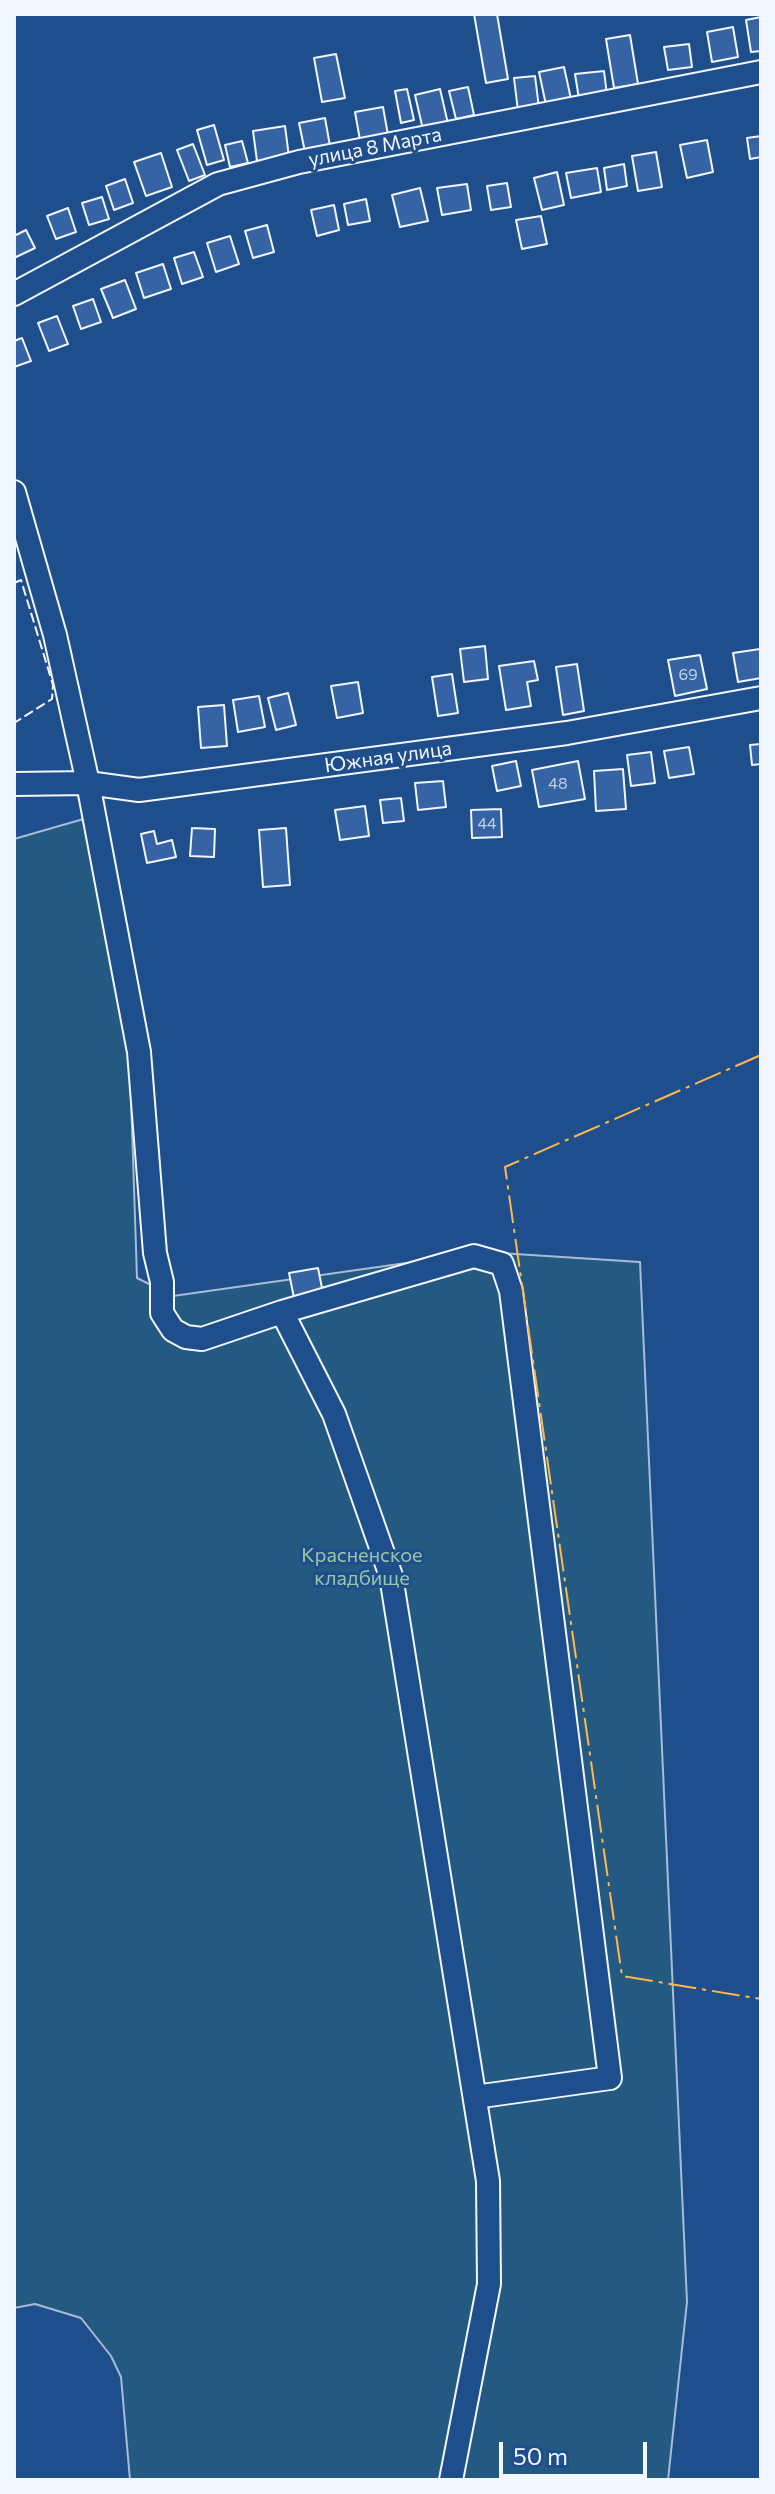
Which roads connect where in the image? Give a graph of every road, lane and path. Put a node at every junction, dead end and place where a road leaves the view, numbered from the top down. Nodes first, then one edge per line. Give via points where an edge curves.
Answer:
1 (761, 72) edge
2 (14, 294) edge
3 (14, 492) edge
4 (761, 698) edge
5 (88, 783) junction
6 (14, 784) edge
7 (282, 1312) junction
8 (475, 2097) junction
9 (451, 2480) edge

1 - 2 street, улица 8 Марта via 299,162 218,184
3 - 5 street via 55,635
4 - 5 street, Южная улица via 567,733 139,790
5 - 6 street, Южная улица
5 - 7 street via 139,1052 162,1313 173,1330 202,1339
7 - 8 street via 334,1414 391,1576
7 - 8 street via 474,1256 502,1264 511,1291 610,2078
8 - 9 street via 488,2181 489,2284

